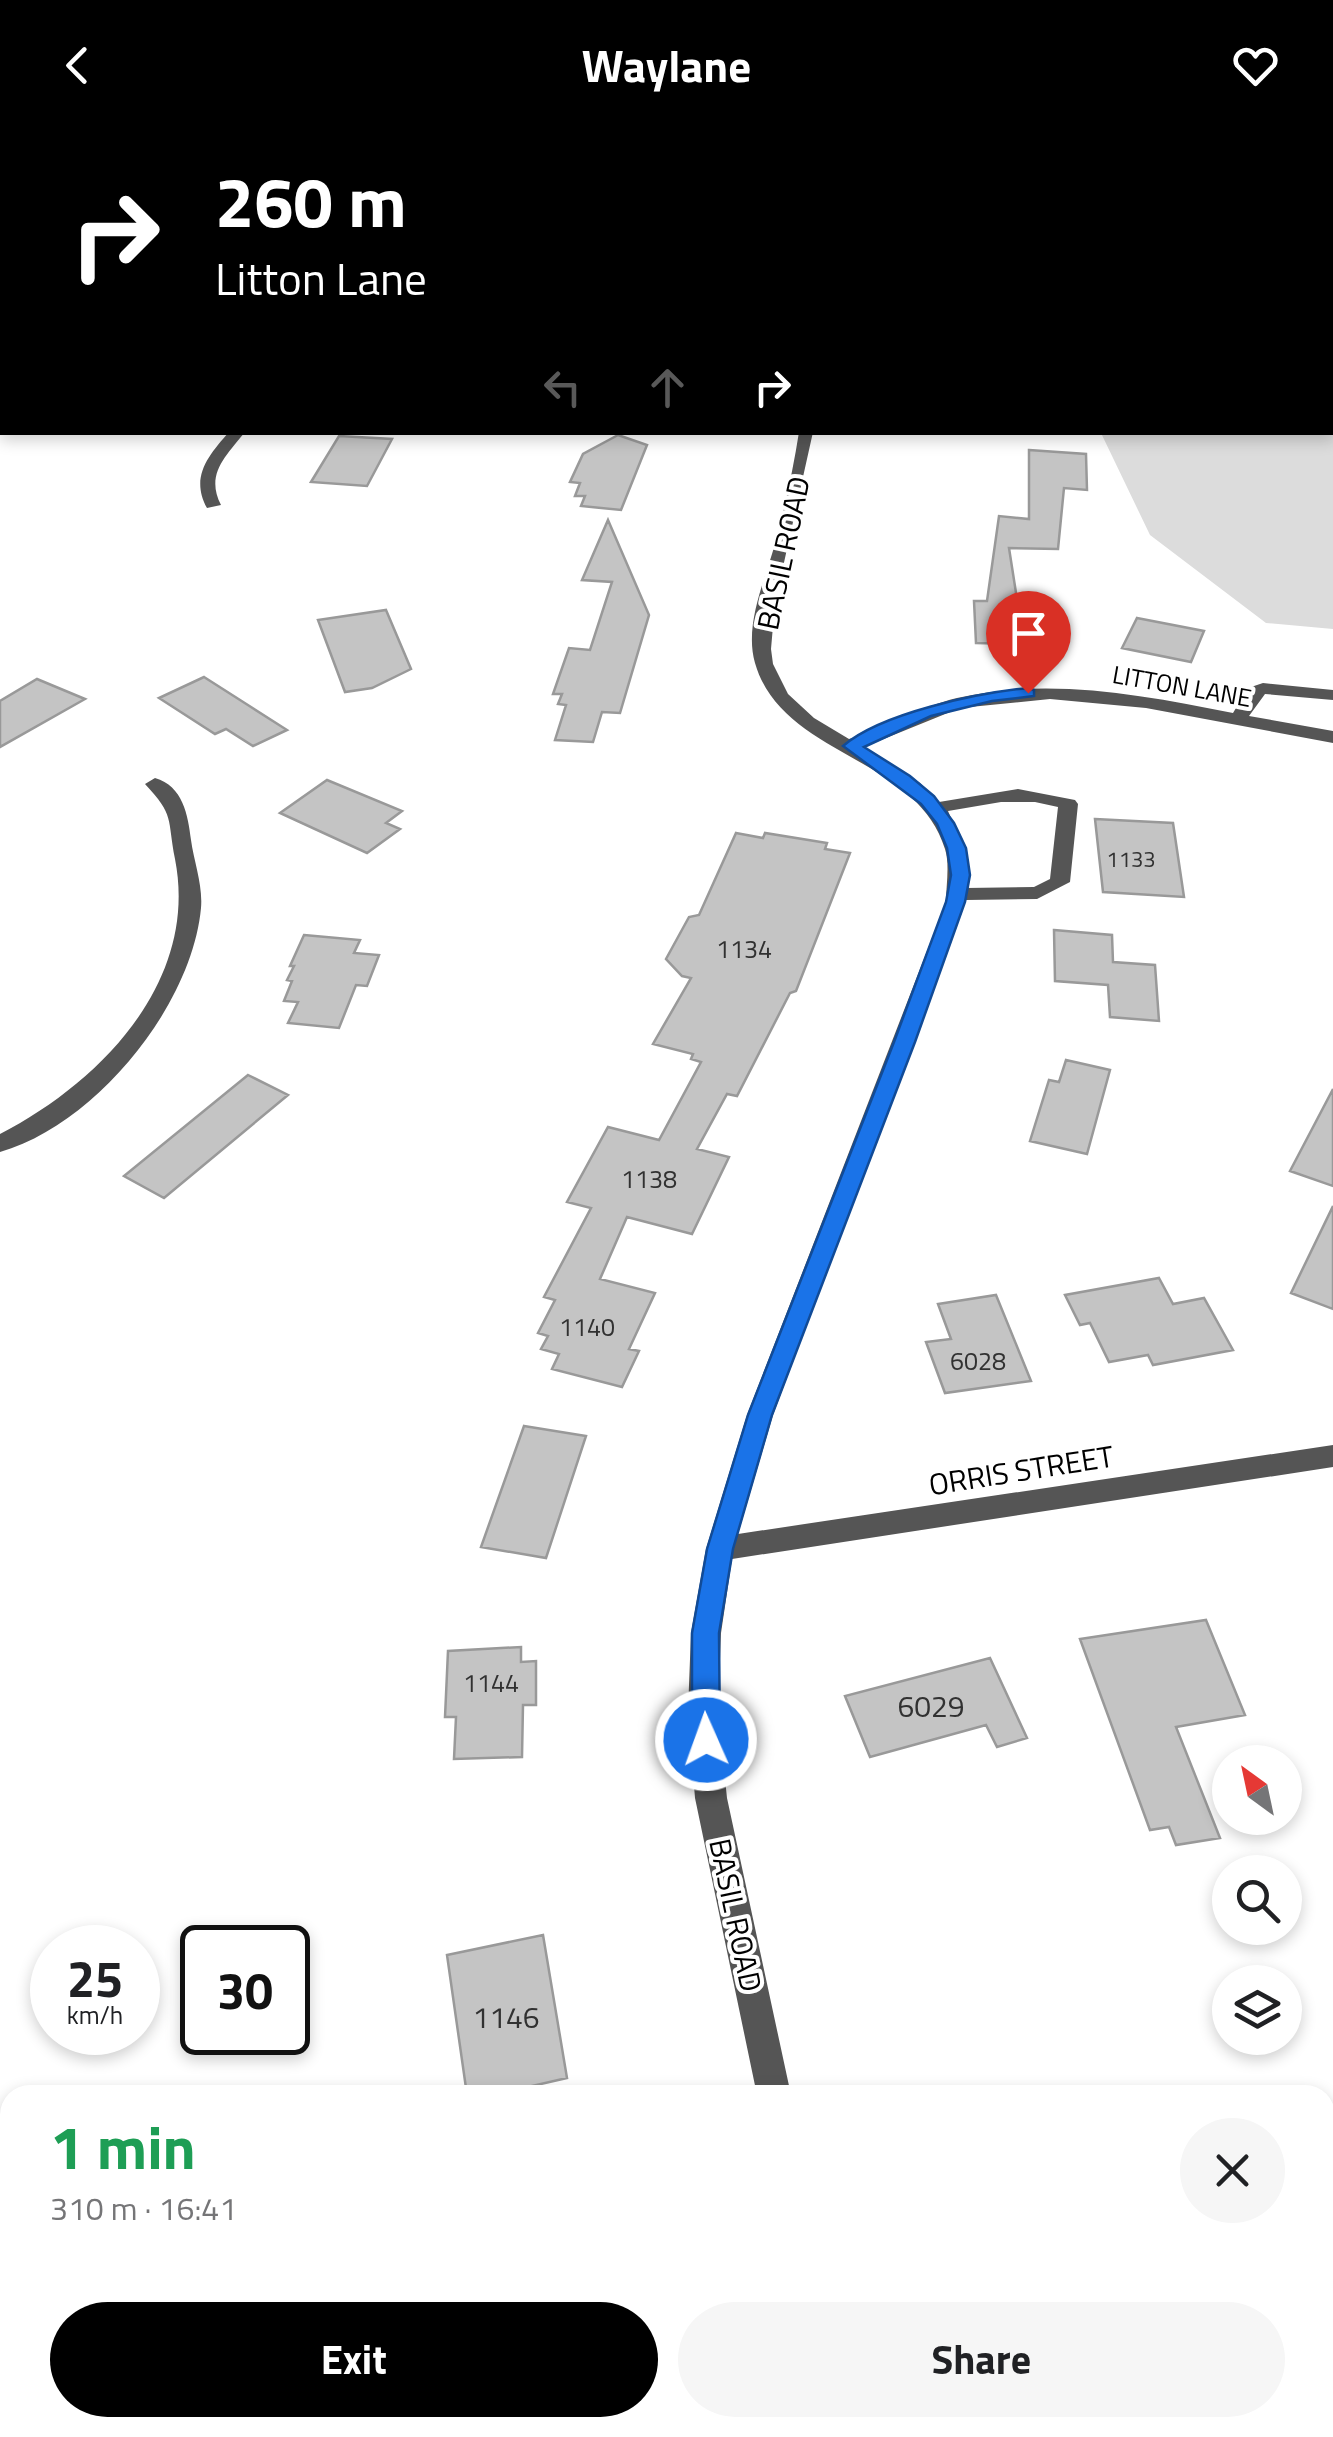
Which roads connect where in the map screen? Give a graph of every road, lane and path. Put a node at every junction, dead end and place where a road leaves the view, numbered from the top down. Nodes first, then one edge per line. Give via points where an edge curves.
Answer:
1 (236, 435) edge
2 (806, 435) edge
3 (213, 506) dead end
4 (1333, 695) edge
5 (1237, 722) junction
6 (1333, 737) edge
7 (852, 746) junction
8 (156, 784) dead end
9 (934, 809) junction
10 (957, 894) junction
11 (0, 1144) edge
12 (1333, 1456) edge
13 (720, 1549) junction
14 (772, 2085) edge

1 - 3 street via 208,470
2 - 7 street, BASIL ROAD via 771,584 764,663 792,706
4 - 5 street via 1262,688
5 - 6 street, LITTON LANE
5 - 7 street, LITTON LANE via 1100,697 1028,693 926,712
7 - 9 street, BASIL ROAD via 904,779
8 - 11 street via 176,805 191,904 164,997 128,1052 96,1084
9 - 10 street, BASIL ROAD via 956,848
9 - 10 street via 982,797 1042,794 1068,804 1060,882 1036,893
10 - 13 street, BASIL ROAD via 760,1415
12 - 13 street, ORRIS STREET
13 - 14 street, BASIL ROAD via 704,1672 711,1798

